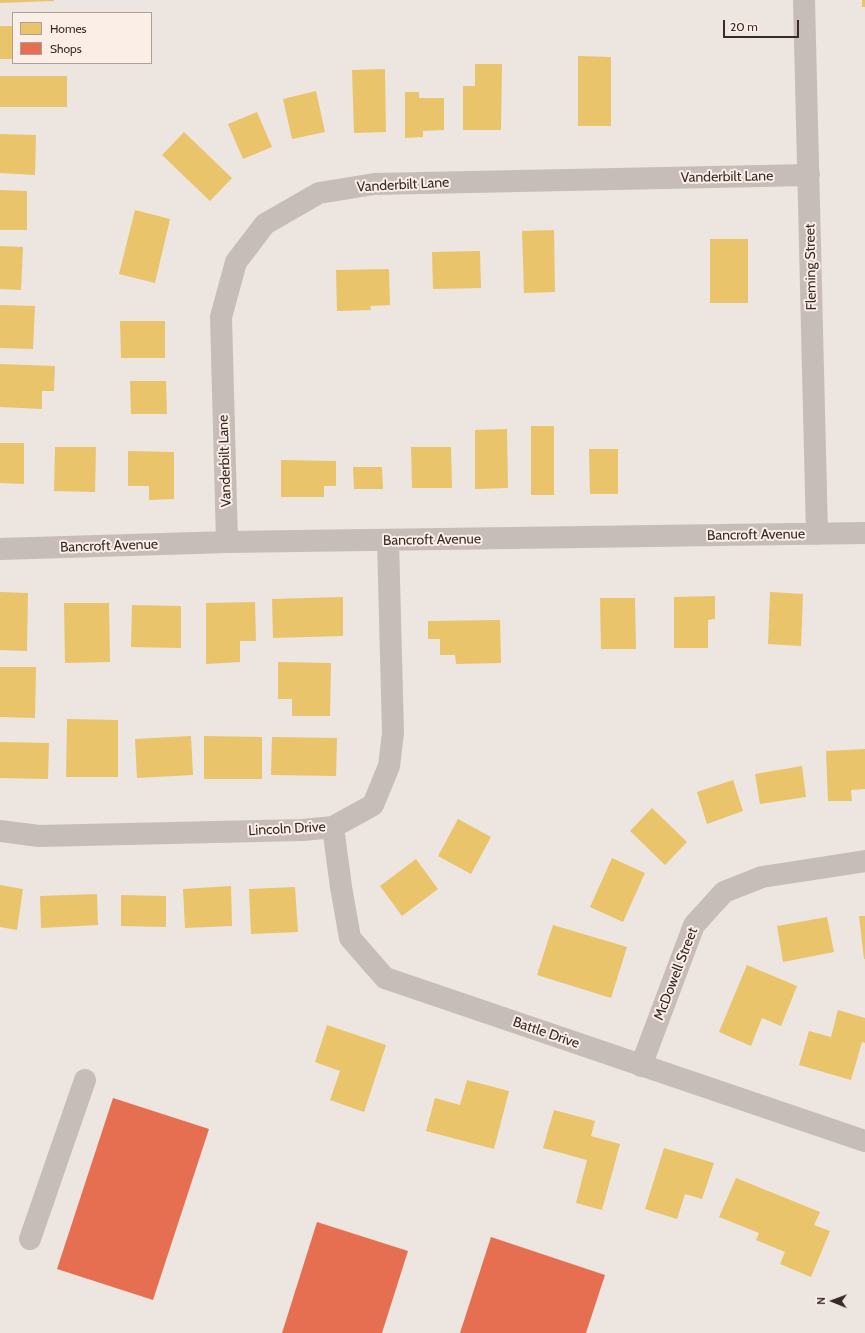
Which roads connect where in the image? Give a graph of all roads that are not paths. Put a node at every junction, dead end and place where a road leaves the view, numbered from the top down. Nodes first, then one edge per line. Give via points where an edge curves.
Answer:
1 (804, 0) edge
2 (809, 176) junction
3 (865, 533) edge
4 (817, 534) junction
5 (388, 541) junction
6 (227, 542) junction
7 (0, 549) edge
8 (333, 827) junction
9 (0, 832) edge
10 (865, 861) edge
11 (641, 1066) junction
12 (85, 1080) dead end
13 (865, 1141) edge
14 (30, 1239) dead end

1 - 2 street, Fleming Street
2 - 4 street, Fleming Street
2 - 6 street, Vanderbilt Lane via 374,184 319,193 265,224 236,262 221,317
3 - 4 street, Bancroft Avenue
4 - 5 street, Bancroft Avenue
5 - 6 street, Bancroft Avenue
5 - 8 street, Lincoln Drive via 393,733 389,766 372,805
6 - 7 street, Bancroft Avenue
8 - 9 street, Lincoln Drive via 303,830 39,836
8 - 11 street, Battle Drive via 350,938 386,978
10 - 11 street, McDowell Street via 762,877 724,892 694,925
11 - 13 street, Battle Drive
12 - 14 street

